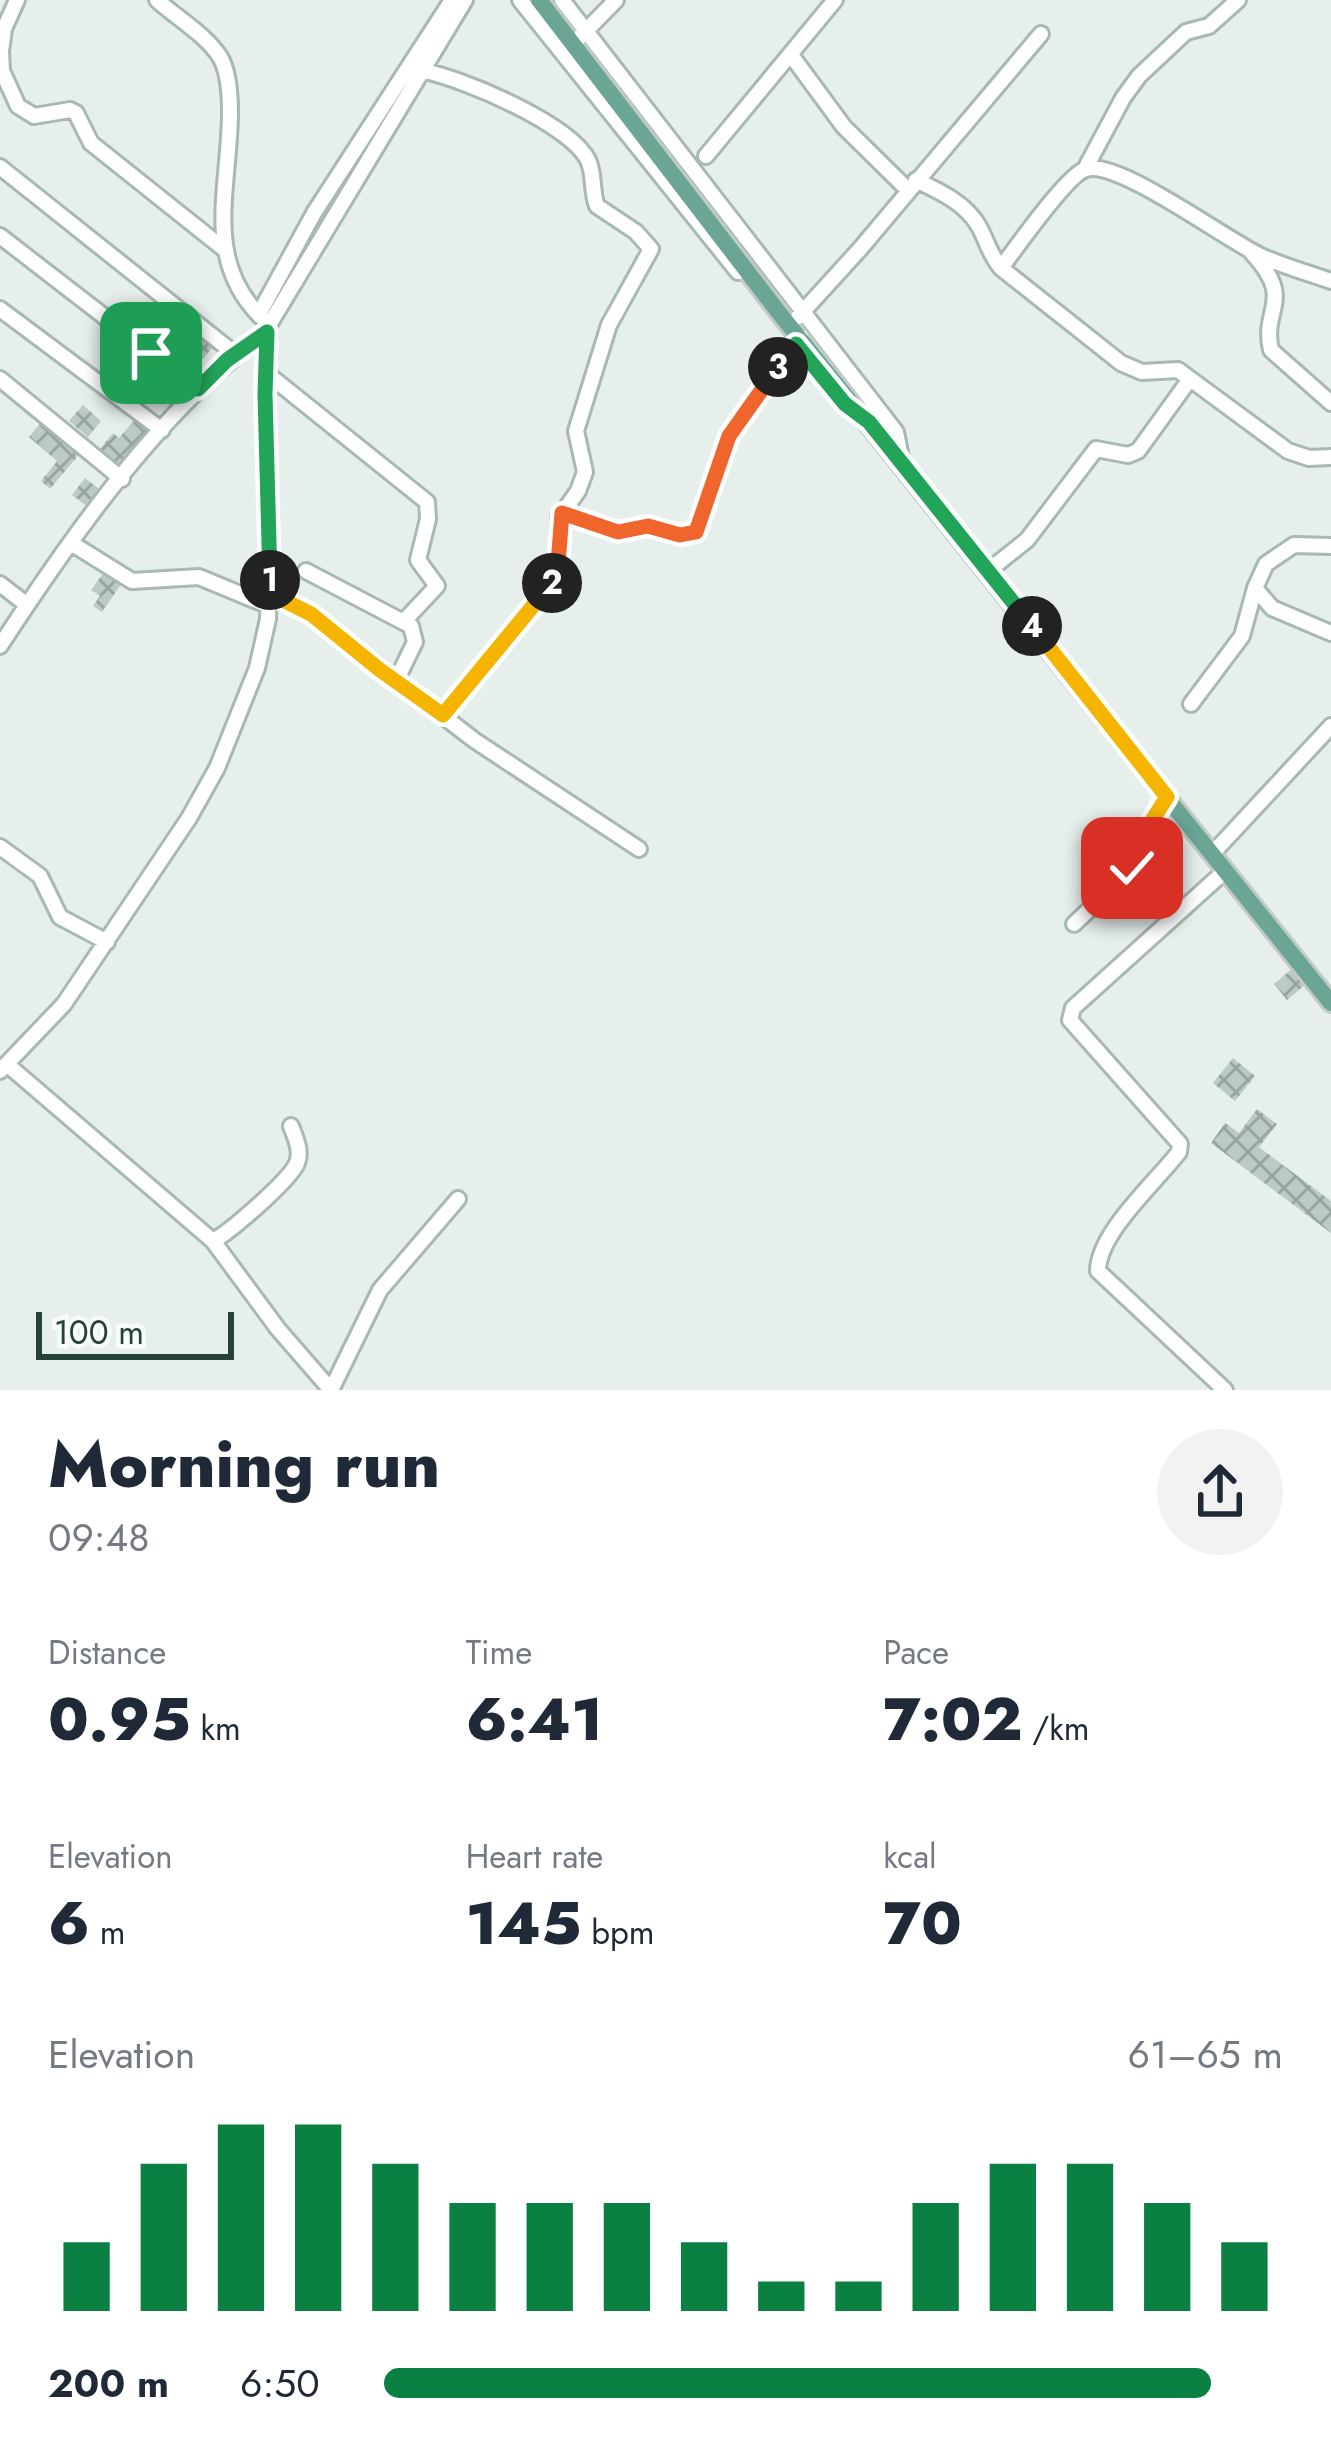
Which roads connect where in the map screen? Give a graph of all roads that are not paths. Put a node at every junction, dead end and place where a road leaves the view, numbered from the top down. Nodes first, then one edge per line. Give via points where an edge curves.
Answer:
1 (17, 0) edge
2 (157, 0) edge
3 (452, 0) edge
4 (465, 0) edge
5 (520, 0) edge
6 (539, 0) edge
7 (562, 0) edge
8 (616, 0) edge
9 (835, 0) edge
10 (1238, 0) edge
11 (586, 32) junction
12 (1041, 34) dead end
13 (571, 44) junction
14 (791, 55) junction
15 (424, 71) junction
16 (706, 156) dead end
17 (0, 167) edge
18 (1085, 169) junction
19 (912, 185) junction
20 (0, 236) edge
21 (1246, 248) junction
22 (224, 249) junction
23 (1001, 268) junction
24 (1331, 281) edge
25 (0, 309) edge
26 (268, 320) junction
27 (798, 330) junction
28 (235, 354) junction
29 (266, 372) junction
30 (1190, 379) junction
31 (0, 380) edge
32 (198, 389) junction
33 (1331, 404) edge
34 (162, 430) junction
35 (1331, 457) edge
36 (902, 463) junction
37 (122, 478) junction
38 (562, 513) junction
39 (71, 543) junction
40 (1331, 546) edge
41 (988, 571) junction
42 (306, 572) dead end
43 (0, 584) edge
44 (1255, 587) junction
45 (269, 600) junction
46 (27, 605) junction
47 (405, 620) junction
48 (1331, 633) edge
49 (0, 646) edge
50 (396, 681) junction
51 (1191, 704) dead end
52 (443, 715) junction
53 (1331, 726) edge
54 (1167, 797) junction
55 (0, 848) edge
56 (639, 849) dead end
57 (1212, 854) junction
58 (1225, 871) junction
59 (1074, 924) dead end
60 (107, 942) junction
61 (1331, 1003) edge
62 (4, 1068) edge
63 (291, 1126) dead end
64 (458, 1199) dead end
65 (212, 1240) junction
66 (331, 1390) edge
67 (1226, 1390) edge

1 - 22 street via 1,38 1,63 18,106 34,116 76,113 91,143
2 - 22 street via 224,66
3 - 26 street via 314,213
4 - 15 street
5 - 27 street
6 - 13 main road
7 - 11 street
8 - 11 street
9 - 14 street
10 - 18 street via 1209,26 1186,32 1132,83
11 - 13 street
11 - 27 street
12 - 19 street
13 - 27 main road
14 - 16 street
14 - 19 street via 844,127
15 - 26 street
15 - 38 street via 512,104 574,144 590,163 597,206 651,249 609,326 576,431 585,472
17 - 28 street
18 - 21 street via 1115,172
18 - 23 street
19 - 23 street via 964,209
19 - 27 street
20 - 32 street
21 - 24 street
21 - 33 street via 1276,297 1271,350
22 - 26 street via 234,283
23 - 30 street via 1121,363 1142,372 1178,370
25 - 34 street
26 - 28 street
26 - 29 street
27 - 36 main road
27 - 36 street via 896,431
27 - 38 street via 729,436 696,532 618,532
28 - 32 street
29 - 45 street
29 - 47 street via 427,502 418,560 437,586
30 - 35 street via 1288,451
30 - 41 street via 1138,451 1096,449 1027,541
31 - 37 street
32 - 34 street
34 - 37 street
36 - 41 main road
37 - 39 street
38 - 52 street via 551,585
39 - 45 street via 131,581 199,577
39 - 46 street
40 - 44 street via 1286,548
41 - 54 main road
42 - 47 street
43 - 46 street
44 - 48 street via 1272,608
44 - 51 street via 1242,635
45 - 50 street via 311,614
45 - 60 street via 257,668 217,768
46 - 49 street
47 - 50 street via 416,642
50 - 52 street
52 - 56 street
53 - 57 street
54 - 57 main road
54 - 59 street via 1132,868
55 - 60 street via 40,876 60,916
57 - 58 main road
58 - 61 main road
58 - 67 street via 1073,1008 1070,1020 1180,1144 1114,1230 1098,1271
60 - 62 street
62 - 65 street
63 - 65 street via 293,1170 238,1226
64 - 66 street via 380,1290
65 - 66 street

